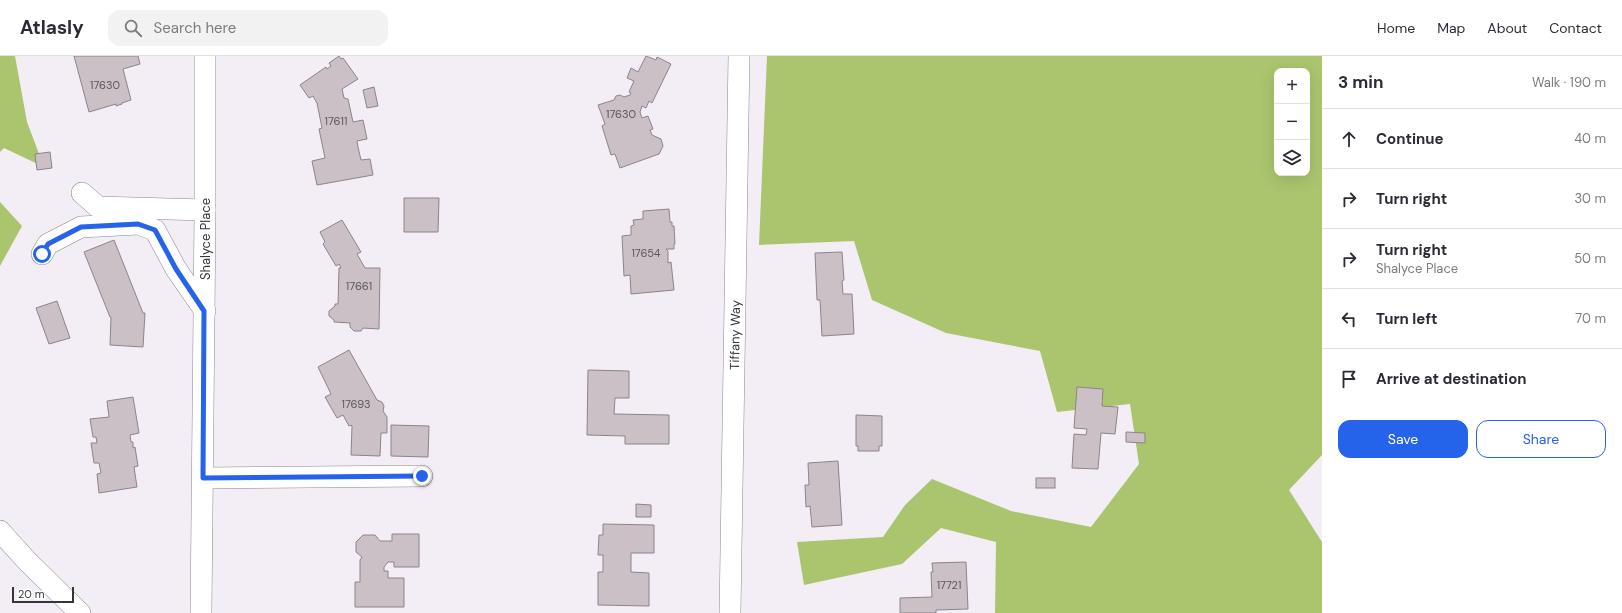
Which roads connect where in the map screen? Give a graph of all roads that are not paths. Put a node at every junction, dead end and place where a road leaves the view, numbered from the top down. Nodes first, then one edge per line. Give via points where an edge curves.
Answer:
1 (205, 56) edge
2 (739, 56) edge
3 (82, 193) dead end
4 (206, 210) junction
5 (42, 254) dead end
6 (204, 311) junction
7 (422, 476) dead end
8 (203, 478) junction
9 (0, 531) edge
10 (80, 613) edge
11 (201, 613) edge
12 (730, 613) edge

1 - 4 street, Shalyce Place
2 - 12 street, Tiffany Way
3 - 4 street via 98,207
4 - 6 street, Shalyce Place
5 - 6 street via 48,244 81,227 138,224 155,230 176,269
6 - 8 street, Shalyce Place
7 - 8 street
8 - 11 street, Shalyce Place
9 - 10 street

